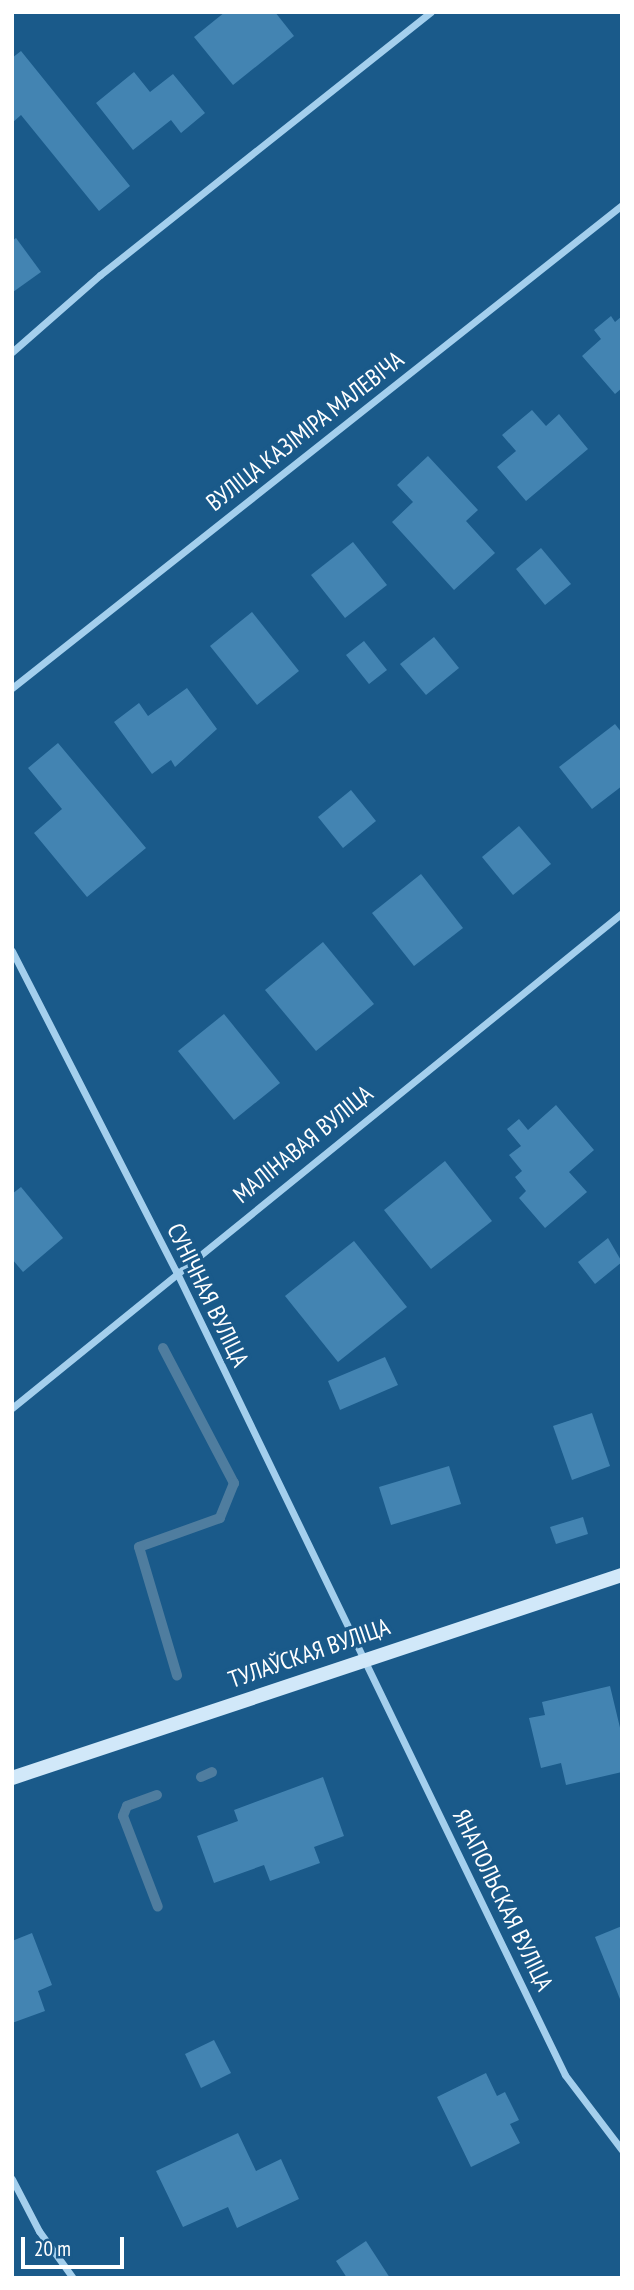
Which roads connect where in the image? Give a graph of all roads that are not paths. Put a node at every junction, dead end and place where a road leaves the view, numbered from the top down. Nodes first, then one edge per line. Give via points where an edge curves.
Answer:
1 (431, 12) edge
2 (622, 205) edge
3 (12, 352) edge
4 (12, 688) edge
5 (622, 913) edge
6 (12, 951) edge
7 (176, 1271) junction
8 (12, 1408) edge
9 (622, 1575) edge
10 (364, 1658) junction
11 (12, 1778) edge
12 (622, 2150) edge
13 (12, 2179) edge
14 (73, 2278) edge

1 - 3 street via 100,275
2 - 4 street, ВУЛІЦА КАЗІМІРА МАЛЕВІЧА
5 - 7 street, МАЛІНАВАЯ ВУЛІЦА
6 - 7 street, СУНІЧНАЯ ВУЛІЦА
7 - 8 street, МАЛІНАВАЯ ВУЛІЦА
7 - 10 street, СУНІЧНАЯ ВУЛІЦА
9 - 10 main road, ТУЛАЎСКАЯ ВУЛІЦА
10 - 11 main road, ТУЛАЎСКАЯ ВУЛІЦА
10 - 12 street, ЯНАПОЛЬСКАЯ ВУЛІЦА via 565,2075
13 - 14 street via 39,2231

